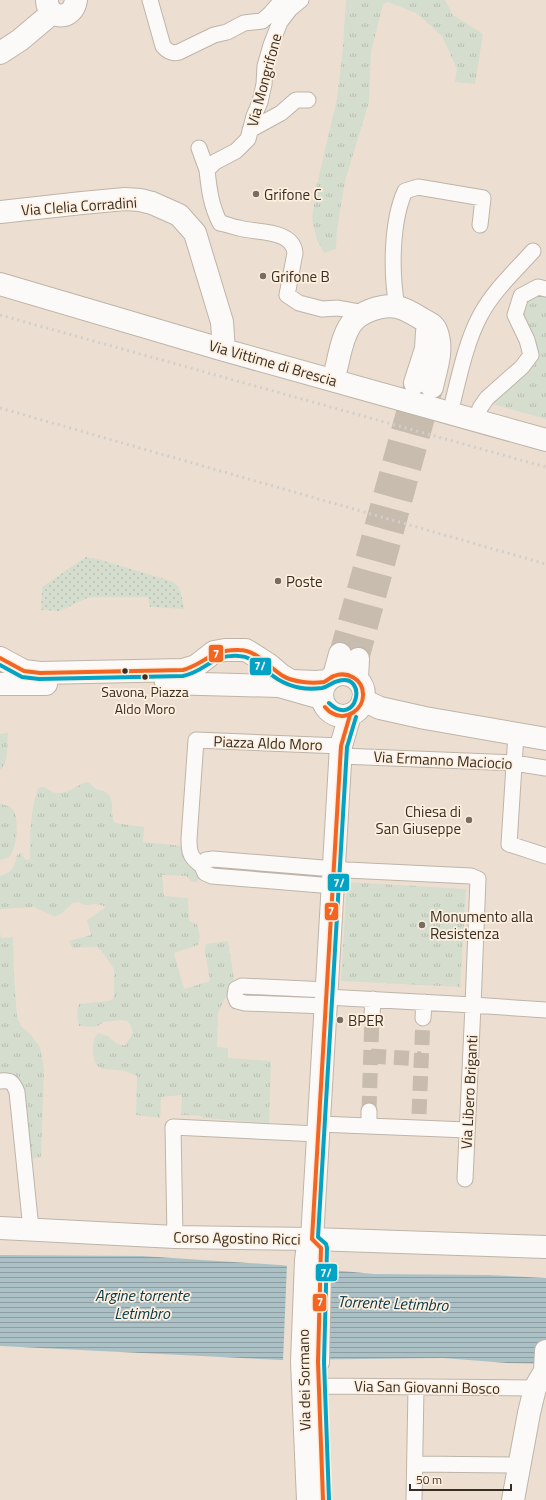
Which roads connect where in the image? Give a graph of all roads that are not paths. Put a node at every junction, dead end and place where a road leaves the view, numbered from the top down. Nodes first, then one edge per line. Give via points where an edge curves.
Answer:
1 (76, 0) edge
2 (150, 0) edge
3 (282, 0) edge
4 (301, 0) edge
5 (49, 6) edge
6 (0, 53) edge
7 (308, 100) dead end
8 (250, 130) junction
9 (199, 148) dead end
10 (207, 170) junction
11 (0, 212) edge
12 (480, 225) dead end
13 (533, 251) dead end
14 (0, 284) edge
15 (546, 289) edge
16 (397, 307) junction
17 (365, 313) junction
18 (224, 350) junction
19 (334, 380) junction
20 (424, 385) tunnel mouth
21 (450, 413) junction
22 (476, 421) junction
23 (546, 440) edge
24 (0, 658) edge
25 (0, 684) edge
26 (338, 697) junction
27 (516, 734) junction
28 (546, 739) edge
29 (341, 751) junction
30 (514, 763) junction
31 (546, 768) edge
32 (546, 856) edge
33 (333, 877) junction
34 (326, 998) junction
35 (373, 999) junction
36 (424, 1002) junction
37 (473, 1005) junction
38 (546, 1010) edge
39 (372, 1016) tunnel mouth
40 (423, 1018) tunnel mouth
41 (0, 1081) edge
42 (319, 1129) junction
43 (467, 1130) junction
44 (465, 1179) dead end
45 (0, 1228) edge
46 (31, 1229) junction
47 (175, 1237) junction
48 (312, 1240) junction
49 (546, 1247) edge
50 (310, 1363) junction
51 (543, 1371) edge
52 (319, 1386) junction
53 (416, 1388) junction
54 (415, 1464) junction
55 (519, 1465) junction
56 (308, 1500) edge
57 (323, 1500) edge
58 (414, 1500) edge
59 (513, 1500) edge

1 - 5 street via 75,7 61,16
2 - 3 street, Via Mongrifone via 163,46 174,54 244,23 262,21
4 - 8 street, Via Mongrifone via 280,22 265,66 262,90
5 - 6 street via 20,40
7 - 8 street via 296,100 281,113
8 - 10 street, Via Mongrifone via 248,139 236,151 215,162
9 - 10 street
10 - 17 street via 209,191 220,223 239,229 274,233 295,247 287,295 299,303 322,310 338,308
11 - 18 street, Via Clelia Corradini via 82,202 140,200 179,215 195,233 222,322
12 - 16 street via 484,198 418,187 405,191 395,226 393,263
13 - 21 street via 490,300 480,316 472,334
14 - 18 street, Via Vittime di Brescia
15 - 22 street via 538,287 521,296 515,315 528,340 531,355 522,367 487,398 480,408
16 - 17 street via 383,306
16 - 20 street via 430,322 435,329 440,350
17 - 19 street via 351,324 344,337
18 - 19 street, Via Vittime di Brescia
19 - 21 street, Via Vittime di Brescia
21 - 22 street, Via Vittime di Brescia
22 - 23 street, Via Vittime di Brescia
24 - 26 street via 24,671 40,673 183,670 196,666 214,652 246,650 291,681 316,682
25 - 26 street via 198,683 279,686
26 - 26 street via 363,689 351,664
26 - 27 street, Via Ermanno Maciocio via 425,718
26 - 29 street
27 - 28 street, Via Ermanno Maciocio
27 - 30 street
29 - 30 street, Via Ermanno Maciocio
29 - 33 street
29 - 33 street, Piazza Aldo Moro via 196,740 188,839 189,852 202,866 206,860 213,859
30 - 31 street, Via Ermanno Maciocio
30 - 32 street via 509,844
33 - 34 street
33 - 37 street, Via Libero Briganti via 471,876 478,879
34 - 34 street via 242,986 236,989 235,996 237,1001 245,1003
34 - 35 street
34 - 42 street
35 - 36 street
35 - 39 street
36 - 37 street
36 - 40 street
37 - 38 street
37 - 43 street, Via Libero Briganti
41 - 46 street via 9,1080 17,1092
42 - 43 street via 369,1118 419,1121
42 - 47 street via 174,1127
42 - 48 street
43 - 44 street, Via Libero Briganti
45 - 46 street, Corso Agostino Ricci
46 - 47 street, Corso Agostino Ricci
47 - 48 street, Corso Agostino Ricci
48 - 49 street, Corso Agostino Ricci
48 - 50 street, Via dei Sormano via 321,1248 313,1261
50 - 52 street, Via dei Sormano
50 - 56 street, Via dei Sormano
51 - 53 street, Via San Giovanni Bosco
51 - 55 street, Via San Giovanni Bosco via 529,1413
52 - 53 street, Via San Giovanni Bosco
52 - 57 street, Via dei Sormano
53 - 54 street
54 - 55 street
54 - 58 street
55 - 59 street, Via San Giovanni Bosco

